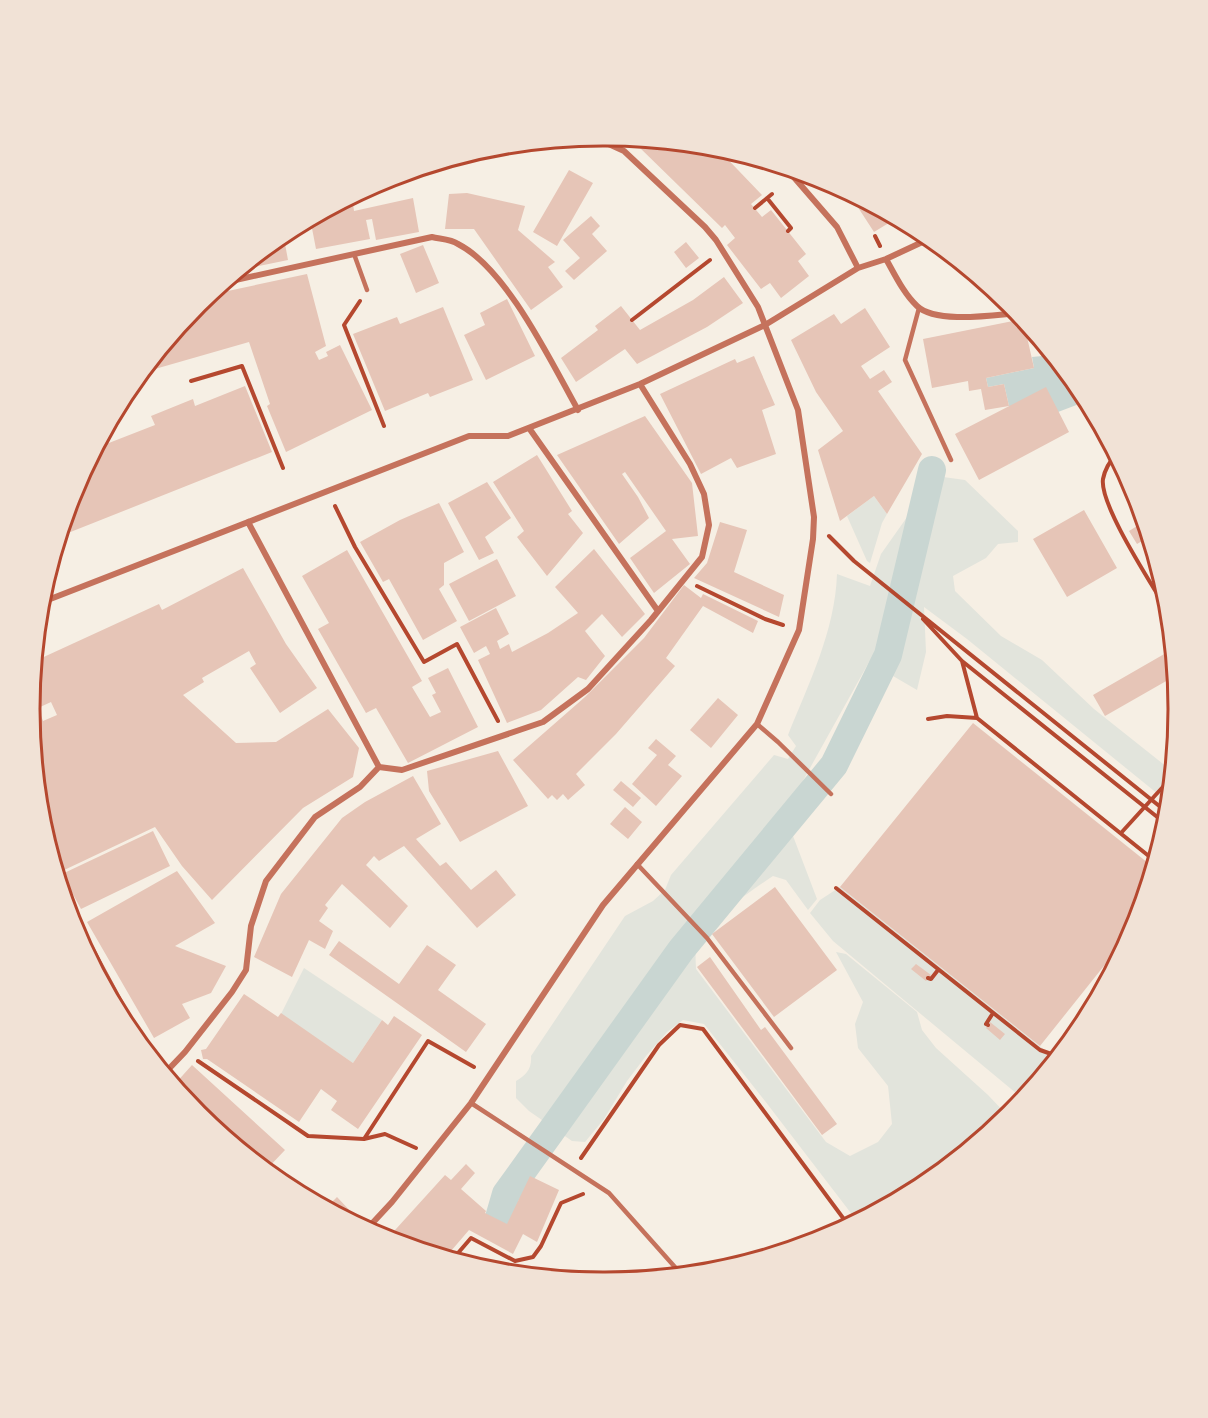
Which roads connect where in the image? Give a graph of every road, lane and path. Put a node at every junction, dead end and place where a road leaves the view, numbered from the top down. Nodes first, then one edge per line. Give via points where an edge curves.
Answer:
1 (614, 146) edge
2 (794, 178) edge
3 (772, 194) dead end
4 (767, 198) junction
5 (755, 208) dead end
6 (788, 231) dead end
7 (921, 243) edge
8 (722, 250) junction
9 (354, 254) junction
10 (886, 260) junction
11 (858, 268) junction
12 (239, 279) edge
13 (367, 290) joint
14 (919, 308) junction
15 (1005, 314) edge
16 (632, 320) dead end
17 (765, 325) junction
18 (191, 381) dead end
19 (640, 384) junction
20 (578, 410) junction
21 (384, 426) dead end
22 (529, 428) junction
23 (951, 460) dead end
24 (1110, 462) edge
25 (284, 468) dead end
26 (328, 492) junction
27 (814, 517) junction
28 (248, 522) junction
29 (683, 579) junction
30 (1154, 588) edge
31 (51, 599) edge
32 (914, 610) junction
33 (658, 611) junction
34 (785, 626) dead end
35 (962, 661) junction
36 (977, 718) junction
37 (928, 719) dead end
38 (757, 724) junction
39 (505, 735) junction
40 (379, 767) junction
41 (1162, 788) edge
42 (831, 794) dead end
43 (1151, 800) junction
44 (1159, 806) edge
45 (1145, 807) junction
46 (1157, 817) edge
47 (1121, 833) junction
48 (1148, 855) edge
49 (637, 864) junction
50 (836, 888) dead end
51 (938, 970) junction
52 (928, 978) dead end
53 (993, 1013) junction
54 (988, 1025) dead end
55 (791, 1048) dead end
56 (185, 1052) junction
57 (1050, 1053) edge
58 (474, 1067) dead end
59 (170, 1068) edge
60 (471, 1103) junction
61 (364, 1139) junction
62 (417, 1149) dead end
63 (583, 1155) dead end
64 (588, 1192) dead end
65 (844, 1219) edge
66 (373, 1223) edge
67 (458, 1253) edge
68 (676, 1268) edge

1 - 8 street via 624,151 705,227
2 - 11 street via 837,227
3 - 4 path
4 - 5 path
4 - 6 path via 791,228
7 - 10 street
8 - 16 path
8 - 17 street
9 - 12 street
9 - 13 lane
9 - 20 street via 432,237 456,242 476,255 511,294
10 - 11 street
10 - 14 street
11 - 17 street
13 - 21 path via 344,325
14 - 15 street via 948,318
14 - 23 lane via 905,360
17 - 19 street
17 - 27 street via 798,410
18 - 25 path via 242,366
19 - 20 street
19 - 29 street via 704,494 709,525 702,557
20 - 22 street
22 - 26 street via 508,436 469,436
22 - 33 street
24 - 30 path via 1102,481 1108,507
26 - 28 street
26 - 39 path via 355,547 424,662 457,644
27 - 32 path via 833,542
27 - 38 street via 799,630
28 - 31 street
28 - 40 street
29 - 33 street
29 - 34 path
32 - 35 path
32 - 43 path
33 - 39 street via 588,688 543,722
35 - 36 path
35 - 45 path
36 - 37 path
36 - 47 path
38 - 42 lane
38 - 49 street
39 - 40 street via 402,770
40 - 56 street via 360,787 315,817 266,881 251,926 246,970
41 - 43 path
43 - 44 path
43 - 45 path
45 - 46 path
45 - 47 path
47 - 48 path
49 - 55 lane via 707,938
49 - 60 street via 603,904
50 - 51 path
51 - 52 path
51 - 53 path
53 - 54 path
53 - 57 path
56 - 59 street
56 - 61 path via 308,1136
58 - 61 path via 428,1041
60 - 66 street
60 - 68 lane via 609,1193
61 - 62 path via 385,1134
63 - 65 path via 659,1045 680,1025 703,1029
64 - 67 path via 561,1203 533,1257 515,1261 471,1238

